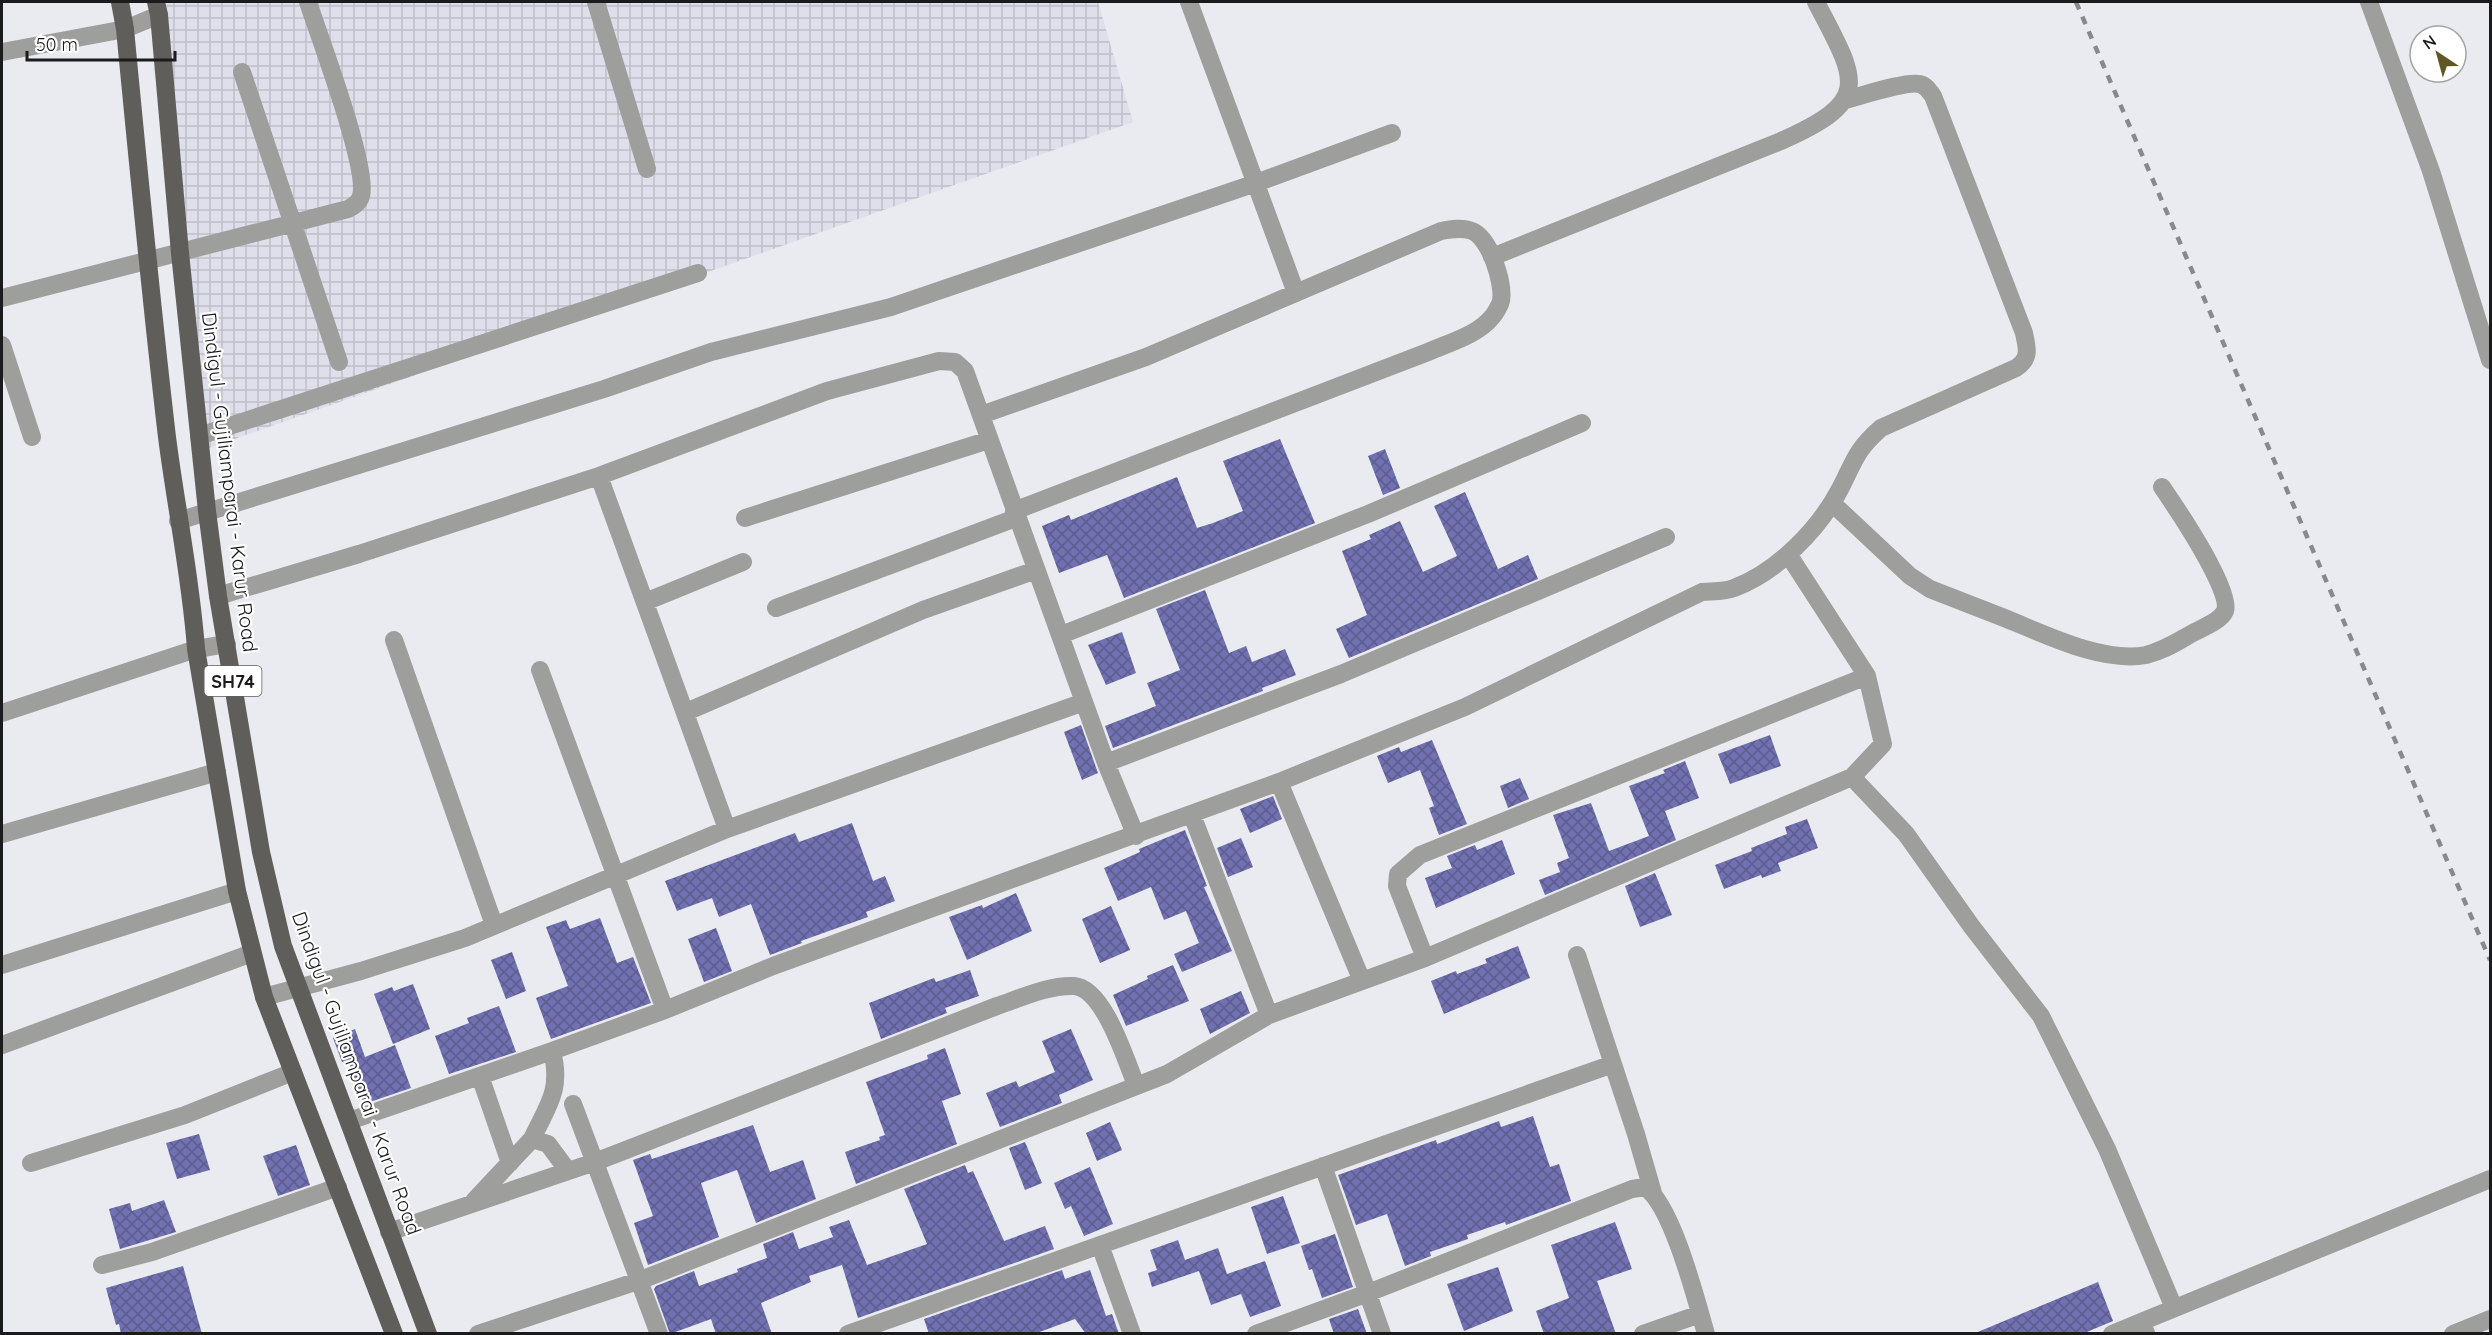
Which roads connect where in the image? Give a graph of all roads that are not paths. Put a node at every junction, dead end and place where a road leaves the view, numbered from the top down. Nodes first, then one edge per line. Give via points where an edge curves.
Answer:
1 (120, 2) edge
2 (308, 2) edge
3 (596, 2) edge
4 (1189, 2) edge
5 (1816, 2) edge
6 (2369, 2) edge
7 (157, 8) edge
8 (125, 29) junction
9 (2, 52) edge
10 (242, 72) dead end
11 (1845, 100) junction
12 (1392, 133) dead end
13 (647, 169) dead end
14 (1256, 183) junction
15 (293, 225) junction
16 (180, 253) junction
17 (1492, 257) junction
18 (147, 260) junction
19 (698, 273) dead end
20 (1296, 293) junction
21 (2, 298) edge
22 (2, 345) edge
23 (2490, 360) edge
24 (339, 362) dead end
25 (981, 415) junction
26 (1582, 423) dead end
27 (199, 436) junction
28 (32, 437) dead end
29 (989, 440) junction
30 (599, 476) junction
31 (2162, 487) dead end
32 (1832, 503) junction
33 (207, 511) junction
34 (1015, 515) junction
35 (745, 518) dead end
36 (178, 520) junction
37 (1666, 537) dead end
38 (1788, 554) junction
39 (743, 562) dead end
40 (1036, 570) junction
41 (218, 596) junction
42 (645, 602) junction
43 (776, 608) dead end
44 (1061, 635) junction
45 (394, 640) dead end
46 (227, 644) junction
47 (196, 649) junction
48 (540, 670) dead end
49 (1867, 676) junction
50 (1084, 702) junction
51 (686, 712) junction
52 (2, 713) edge
53 (1106, 763) junction
54 (218, 772) junction
55 (1852, 777) junction
56 (1279, 782) junction
57 (1192, 815) junction
58 (728, 829) junction
59 (2, 834) edge
60 (1136, 836) junction
61 (615, 877) junction
62 (237, 891) junction
63 (494, 925) junction
64 (252, 953) junction
65 (1577, 956) dead end
66 (1425, 958) junction
67 (2, 965) edge
68 (1362, 981) junction
69 (300, 988) junction
70 (264, 998) junction
71 (665, 1010) junction
72 (1269, 1015) junction
73 (2, 1045) edge
74 (552, 1052) junction
75 (1613, 1064) junction
76 (292, 1072) junction
77 (480, 1076) junction
78 (1136, 1085) junction
79 (573, 1104) dead end
80 (349, 1121) junction
81 (532, 1139) junction
82 (595, 1161) junction
83 (31, 1163) dead end
84 (510, 1163) junction
85 (1323, 1166) junction
86 (568, 1171) junction
87 (2490, 1179) edge
88 (338, 1187) junction
89 (1653, 1193) junction
90 (471, 1204) junction
91 (389, 1232) junction
92 (1100, 1245) junction
93 (102, 1265) dead end
94 (641, 1280) junction
95 (1368, 1293) junction
96 (2174, 1308) junction
97 (1700, 1314) junction
98 (2490, 1319) edge
99 (2144, 1328) edge
100 (875, 1329) edge
101 (394, 1334) edge
102 (428, 1334) edge
103 (478, 1334) edge
104 (660, 1334) edge
105 (848, 1334) edge
106 (1132, 1334) edge
107 (1256, 1334) edge
108 (1382, 1334) edge
109 (1643, 1334) edge
110 (1706, 1334) edge
111 (2112, 1334) edge
112 (2453, 1334) edge

1 - 8 main road
2 - 15 street via 353,141 361,196 348,209
3 - 13 street
4 - 14 street
5 - 11 street via 1847,63 1850,89
6 - 23 street via 2431,171
7 - 8 street
7 - 16 main road, Dindigul - Gujiliamparai - Karur Road / SH74
8 - 9 street
8 - 18 main road, SH74
10 - 15 street
11 - 17 street via 1811,128
11 - 32 street via 1908,84 1920,84 1933,96 2024,333 2028,353 2016,368 1881,428 1863,444
12 - 14 street
14 - 20 street
14 - 33 street via 891,307 711,352 593,393
15 - 16 street
15 - 24 street
16 - 18 street
16 - 27 main road, Dindigul - Gujiliamparai - Karur Road / SH74
17 - 20 street via 1482,237 1472,230 1449,230
17 - 34 street via 1501,302 1492,318 1476,330
18 - 21 street
18 - 36 main road, SH74
19 - 27 street
20 - 25 street via 1146,357
22 - 28 street
25 - 29 street
25 - 30 street via 965,371 955,362 939,361 827,391
26 - 44 street via 1368,514
27 - 33 main road, Dindigul - Gujiliamparai - Karur Road / SH74
29 - 34 street
29 - 35 street
30 - 41 street
30 - 42 street
31 - 32 street via 2211,567 2226,609 2218,619 2169,647 2145,655 2072,646 1930,589 1910,576
32 - 38 street via 1814,529
33 - 36 street
33 - 41 main road, Dindigul - Gujiliamparai - Karur Road / SH74
34 - 40 street
34 - 43 street
36 - 47 main road, SH74
37 - 53 street via 1341,674
38 - 49 street
38 - 56 street via 1733,589 1702,592 1465,708
39 - 42 street
40 - 44 street
40 - 51 street via 923,610
41 - 46 main road, Dindigul - Gujiliamparai - Karur Road / SH74
42 - 51 street
44 - 50 street
45 - 63 street
46 - 47 street
46 - 69 main road, Dindigul - Gujiliamparai - Karur Road / SH74 via 261,852 284,946
47 - 52 street
47 - 54 main road, SH74
48 - 61 street
49 - 55 street via 1883,744
49 - 66 street via 1420,855 1398,874 1397,885
50 - 53 street
50 - 58 street
51 - 58 street
53 - 60 street
54 - 59 street
54 - 62 main road, SH74
55 - 66 street
55 - 96 street via 1906,834 2041,1016 2107,1149
56 - 57 street
56 - 68 street
57 - 60 street
57 - 72 street
58 - 61 street
60 - 71 street via 773,966
61 - 63 street
61 - 71 street
62 - 64 main road, SH74
62 - 67 street
63 - 69 street via 465,938
64 - 70 main road, SH74
64 - 73 street
65 - 75 street
66 - 68 street
68 - 72 street
69 - 70 street
69 - 80 main road, Dindigul - Gujiliamparai - Karur Road / SH74
70 - 76 main road, SH74
71 - 74 street
72 - 78 street via 1167,1074
74 - 77 street
74 - 81 street via 557,1071 554,1093
75 - 85 street
75 - 89 street
76 - 83 street via 185,1114
76 - 88 main road, SH74
77 - 80 street
77 - 84 street
78 - 82 street via 1103,1010 1088,991 1076,986 1053,987
78 - 94 street
79 - 82 street
80 - 91 main road, Dindigul - Gujiliamparai - Karur Road / SH74
81 - 84 street
81 - 86 street via 548,1144
82 - 86 street
82 - 94 street
84 - 90 street
85 - 92 street
85 - 95 street
86 - 90 street
87 - 96 street
88 - 93 street via 152,1252
88 - 101 main road, SH74
89 - 95 street via 1645,1187 1632,1189
89 - 97 street via 1672,1230
90 - 91 street
91 - 102 main road, Dindigul - Gujiliamparai - Karur Road / SH74
92 - 100 street
92 - 106 street
94 - 103 street
94 - 104 street
95 - 107 street
95 - 108 street
96 - 99 street
97 - 109 street
97 - 110 street
98 - 112 street
99 - 111 street
100 - 105 street

